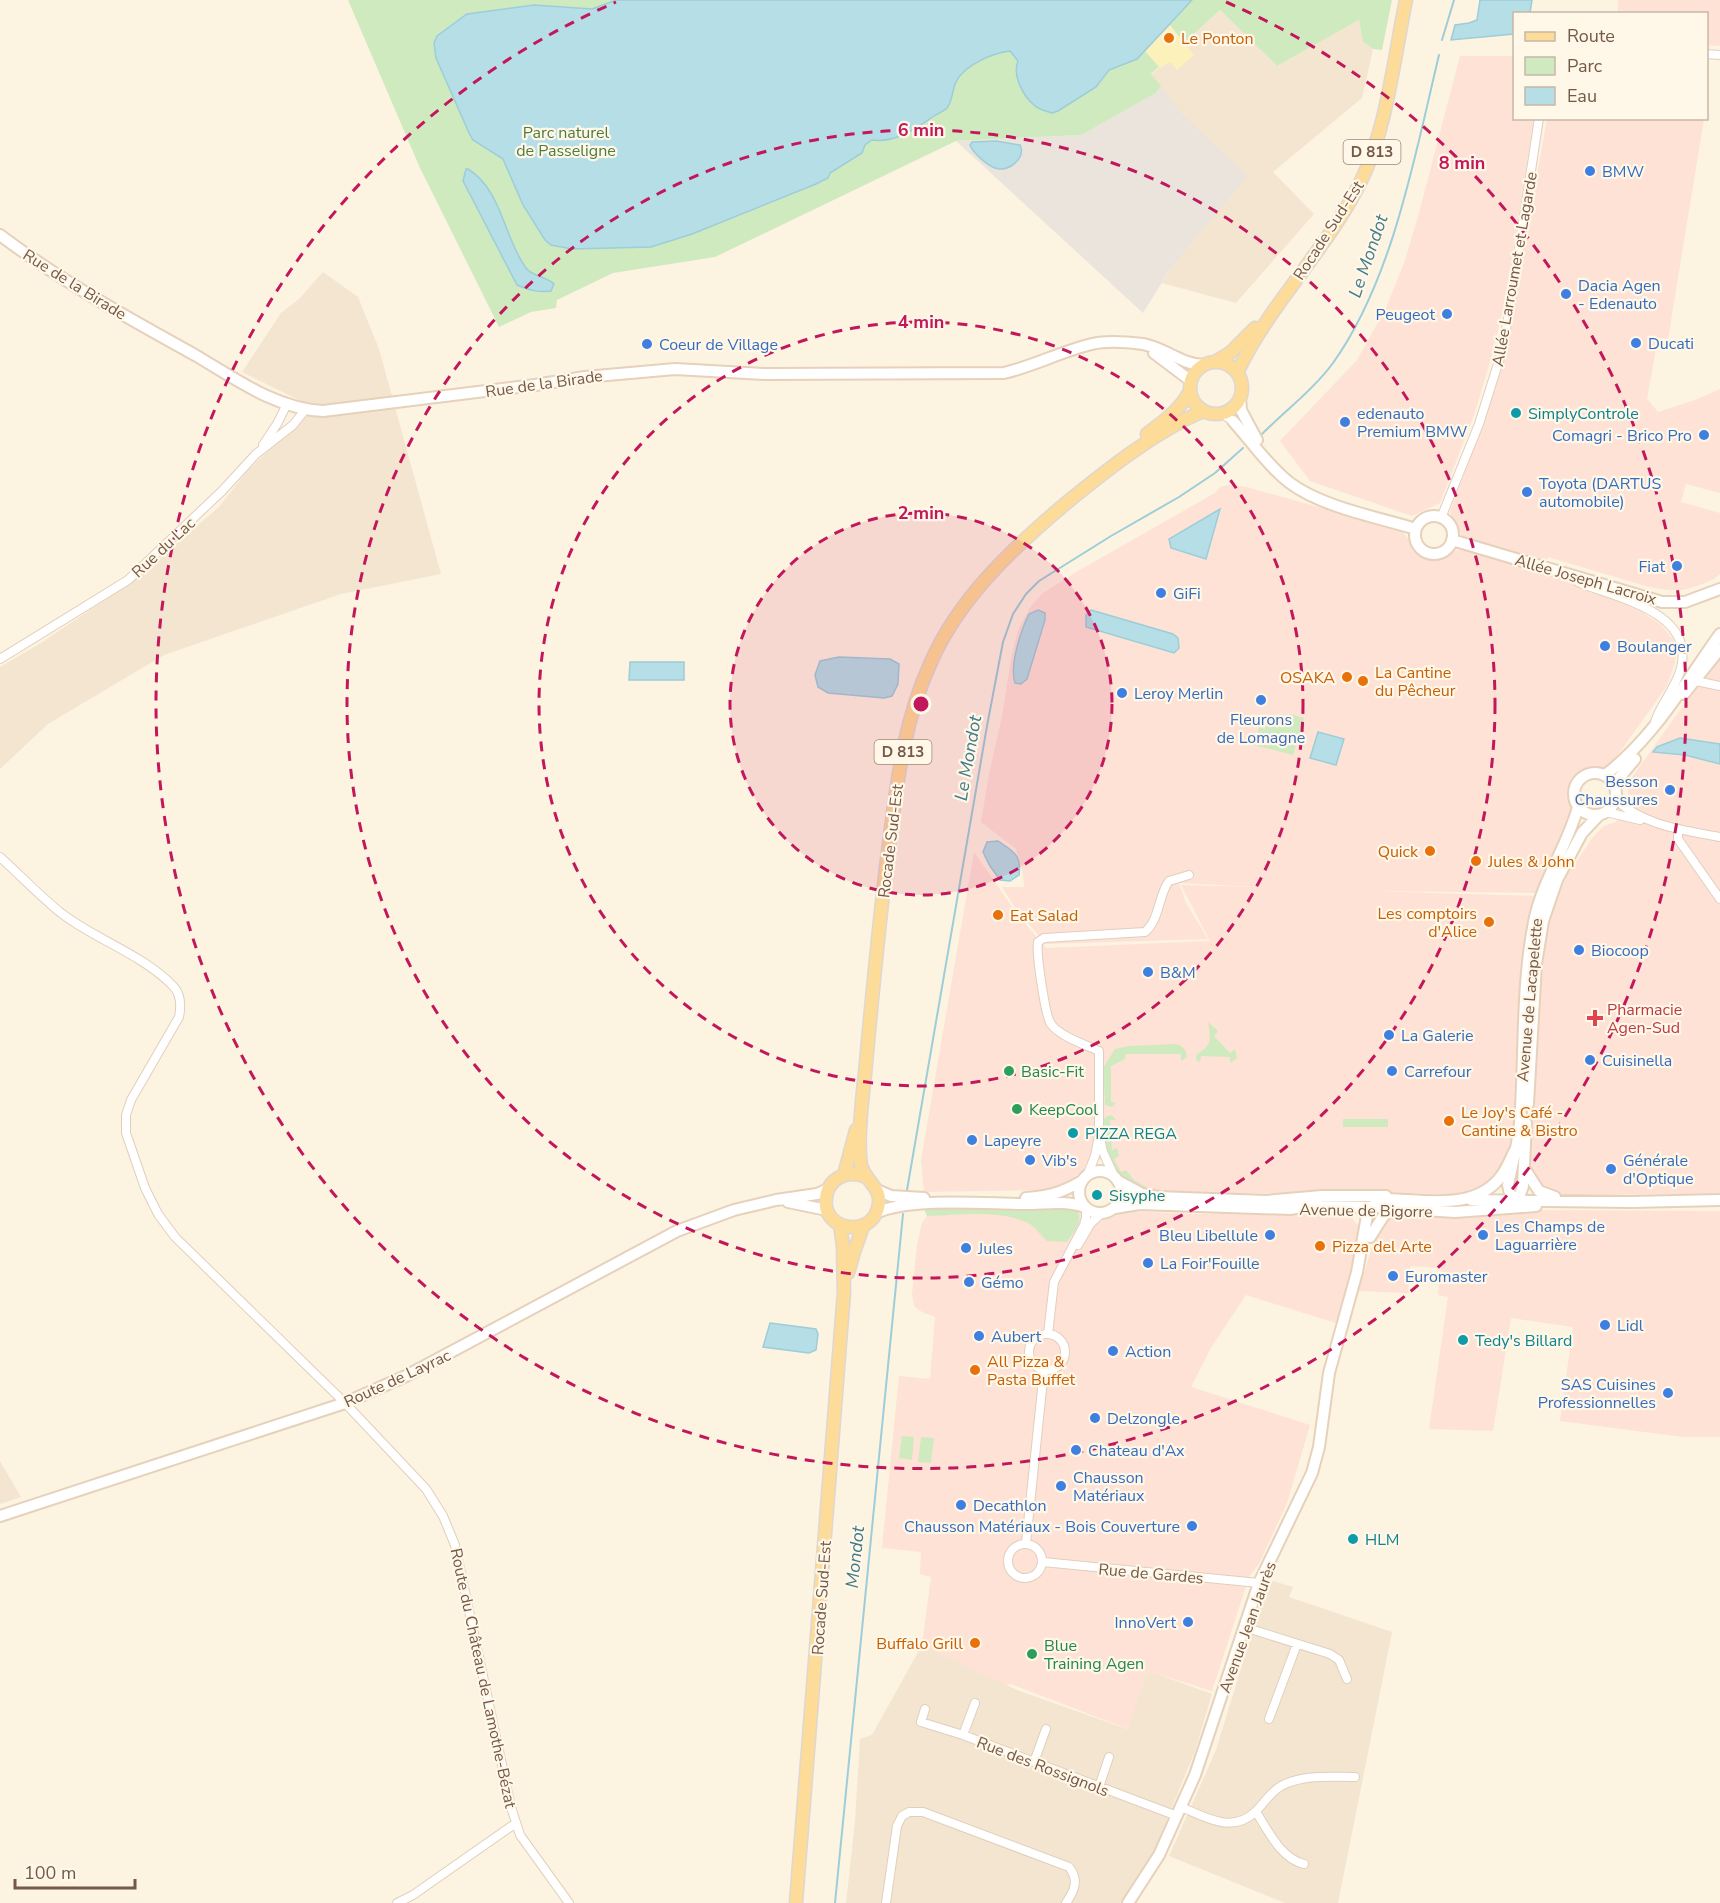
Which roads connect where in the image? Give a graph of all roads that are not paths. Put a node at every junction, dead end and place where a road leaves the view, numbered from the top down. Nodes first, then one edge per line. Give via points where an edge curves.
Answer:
1 (1406, 0) edge
2 (1539, 120) edge
3 (0, 235) edge
4 (1293, 285) junction
5 (1132, 343) junction
6 (1210, 363) junction
7 (1237, 373) junction
8 (1190, 386) junction
9 (1240, 398) junction
10 (287, 404) junction
11 (305, 410) junction
12 (1203, 411) junction
13 (1222, 414) junction
14 (1233, 421) joint
15 (256, 454) junction
16 (1278, 473) junction
17 (1101, 474) junction
18 (1441, 518) junction
19 (1416, 529) junction
20 (1452, 540) junction
21 (1567, 574) junction
22 (1720, 589) edge
23 (1720, 634) edge
24 (1720, 649) edge
25 (0, 658) edge
26 (1696, 681) junction
27 (1720, 686) edge
28 (1653, 728) junction
29 (1605, 775) junction
30 (1614, 784) junction
31 (1615, 799) junction
32 (1578, 807) junction
33 (1603, 813) junction
34 (1653, 823) junction
35 (1678, 829) junction
36 (1720, 837) edge
37 (0, 857) edge
38 (1189, 875) dead end
39 (1720, 899) edge
40 (862, 1100) junction
41 (1099, 1135) junction
42 (1515, 1150) junction
43 (1524, 1168) junction
44 (844, 1175) junction
45 (866, 1177) junction
46 (1084, 1178) junction
47 (1117, 1179) junction
48 (828, 1189) junction
49 (877, 1190) junction
50 (776, 1200) junction
51 (1458, 1200) junction
52 (1720, 1200) edge
53 (1518, 1202) junction
54 (1644, 1202) junction
55 (1374, 1204) junction
56 (1405, 1206) junction
57 (1085, 1207) junction
58 (1115, 1208) junction
59 (1294, 1209) junction
60 (827, 1210) junction
61 (876, 1214) junction
62 (1101, 1214) junction
63 (1366, 1224) junction
64 (840, 1225) junction
65 (863, 1226) junction
66 (1370, 1237) junction
67 (1068, 1257) junction
68 (1357, 1272) junction
69 (844, 1292) junction
70 (1048, 1334) junction
71 (1044, 1370) junction
72 (345, 1403) junction
73 (0, 1516) edge
74 (1026, 1543) junction
75 (1043, 1562) junction
76 (1259, 1584) junction
77 (1245, 1628) junction
78 (1297, 1644) junction
79 (1347, 1679) dead end
80 (975, 1703) dead end
81 (925, 1709) dead end
82 (1269, 1719) dead end
83 (1046, 1729) dead end
84 (963, 1735) junction
85 (1109, 1756) dead end
86 (1034, 1762) junction
87 (1355, 1777) dead end
88 (1099, 1787) junction
89 (1179, 1811) junction
90 (1256, 1812) junction
91 (516, 1823) junction
92 (1304, 1864) dead end
93 (397, 1903) edge
94 (569, 1903) edge
95 (796, 1903) edge
96 (886, 1903) edge
97 (1066, 1903) edge
98 (1128, 1903) edge

1 - 4 main road, Rocade Sud-Est / D 813 via 1384,108 1361,181
2 - 18 street, Allée Larroumet et Lagarde via 1502,351 1479,424
3 - 10 street, Rue de la Birade via 132,320 256,391
4 - 6 main road, Rocade Sud-Est / D 813 via 1247,338
4 - 7 main road, Rocade Sud-Est / D 813 via 1253,342
5 - 6 street, Rue de la Birade via 1158,349 1185,362
5 - 8 street, Rue de la Birade via 1161,357
5 - 11 street, Rue de la Birade via 1093,344 1004,373 764,374 655,370 323,411
6 - 7 main road via 1231,367
6 - 8 main road via 1198,369
7 - 9 main road via 1242,389
8 - 12 main road via 1197,406
8 - 17 main road, Rocade Sud-Est / D 813 via 1183,405
9 - 13 main road
9 - 16 street via 1249,427
10 - 11 street, Rue de la Birade
10 - 15 street
11 - 15 street, Rue du Lac via 293,425
12 - 13 main road
12 - 17 main road, Rocade Sud-Est / D 813 via 1182,420
13 - 14 street
14 - 16 street
15 - 25 street, Rue du Lac via 128,580
16 - 19 street via 1321,500
17 - 40 main road, Rocade Sud-Est / D 813 via 1023,539 986,578 956,617 931,660 913,708 899,766
18 - 19 street via 1429,517
18 - 20 street via 1450,524
19 - 20 street via 1419,546 1429,553 1442,552
20 - 21 street, Allée Joseph Lacroix
21 - 22 street, Allée Joseph Lacroix via 1662,602 1685,602
21 - 28 street via 1580,583 1651,610 1676,632 1683,653 1681,669
23 - 28 street, Avenue de Lacapelette
24 - 26 street
26 - 27 street
26 - 30 street
28 - 29 street, Avenue de Lacapelette via 1627,758
29 - 30 street
29 - 32 street, Avenue de Lacapelette via 1591,772 1578,780 1573,792
30 - 31 street
31 - 33 street, Avenue de Lacapelette
31 - 34 street
32 - 33 street via 1587,814
32 - 42 street, Avenue de Lacapelette via 1533,923 1520,1125
33 - 34 street
33 - 43 street, Avenue de Lacapelette via 1582,833 1543,921 1536,964
34 - 35 street
35 - 36 street
35 - 39 street via 1678,839
37 - 72 street, Route du Château de Lamothe-Bézat via 62,914 174,987 179,995 179,1017 130,1100 126,1115 126,1133 145,1188 158,1215 175,1237
38 - 41 street via 1169,880 1152,924 1145,932 1044,938 1038,942 1051,1025 1099,1051
40 - 44 main road, Rocade Sud-Est / D 813
40 - 45 main road, Rocade Sud-Est / D 813 via 861,1161
41 - 46 street via 1095,1156
41 - 47 street
42 - 51 street via 1503,1174 1489,1189
42 - 53 street, Avenue de Lacapelette via 1508,1185
43 - 53 street, Avenue de Lacapelette
43 - 54 street via 1533,1184 1546,1195 1630,1197
44 - 45 main road
44 - 48 main road
45 - 49 main road
46 - 47 street via 1100,1171
46 - 49 street via 1053,1195 1019,1198 916,1198 891,1196
46 - 57 street via 1079,1195
47 - 55 street, Avenue de Bigorre via 1142,1194 1158,1197 1266,1201 1322,1196
47 - 58 street via 1121,1192
48 - 50 street, Route de Layrac
48 - 60 main road
49 - 61 main road
50 - 60 street, Route de Layrac
50 - 72 street, Route de Layrac via 734,1210 677,1231 406,1376
51 - 53 street, Avenue de Bigorre
51 - 55 street, Avenue de Bigorre
52 - 54 street, Avenue de Bigorre
53 - 54 street, Avenue de Bigorre
53 - 56 street, Avenue de Bigorre via 1455,1212
55 - 56 street, Avenue de Bigorre
55 - 59 street, Avenue de Bigorre
55 - 63 street, Avenue Jean Jaurès via 1367,1213
55 - 66 street, Avenue Jean Jaurès
56 - 66 street via 1384,1215
57 - 61 street via 1070,1202 934,1204 899,1206
57 - 62 street
57 - 67 street via 1084,1225
58 - 59 street, Avenue de Bigorre via 1138,1204
58 - 62 street
59 - 63 street via 1351,1212
60 - 64 main road
61 - 65 main road
62 - 67 street
63 - 68 street, Avenue Jean Jaurès
64 - 65 main road
64 - 69 main road, Rocade Sud-Est
65 - 69 main road, Rocade Sud-Est
66 - 68 street, Avenue Jean Jaurès
67 - 70 street via 1054,1282
68 - 76 street, Avenue Jean Jaurès via 1329,1373 1312,1473
69 - 95 main road, Rocade Sud-Est
70 - 71 street via 1037,1337 1029,1352 1033,1362
70 - 71 street via 1061,1340 1064,1354 1057,1366
71 - 74 street
72 - 73 street, Route de Layrac
72 - 91 street, Route du Château de Lamothe-Bézat via 426,1489 455,1545
74 - 75 street via 1040,1551
74 - 75 street via 1013,1548 1008,1556 1015,1575 1030,1578 1039,1572
75 - 76 street, Rue de Gardes
76 - 77 street, Avenue Jean Jaurès
77 - 78 street
77 - 89 street, Avenue Jean Jaurès via 1199,1766
78 - 79 street via 1339,1660
78 - 82 street
80 - 84 street
81 - 84 street, Rue des Rossignols via 921,1722
83 - 86 street
84 - 86 street, Rue des Rossignols
85 - 88 street
86 - 88 street, Rue des Rossignols
87 - 90 street via 1307,1778 1283,1785
88 - 89 street, Rue des Rossignols
89 - 90 street, Rue des Rossignols via 1229,1824
89 - 98 street, Avenue Jean Jaurès via 1159,1855
90 - 92 street via 1283,1850
91 - 93 street
91 - 94 street, Route du Château de Lamothe-Bézat via 520,1835
96 - 97 street via 897,1826 902,1816 914,1811 1069,1867 1076,1877 1074,1891

